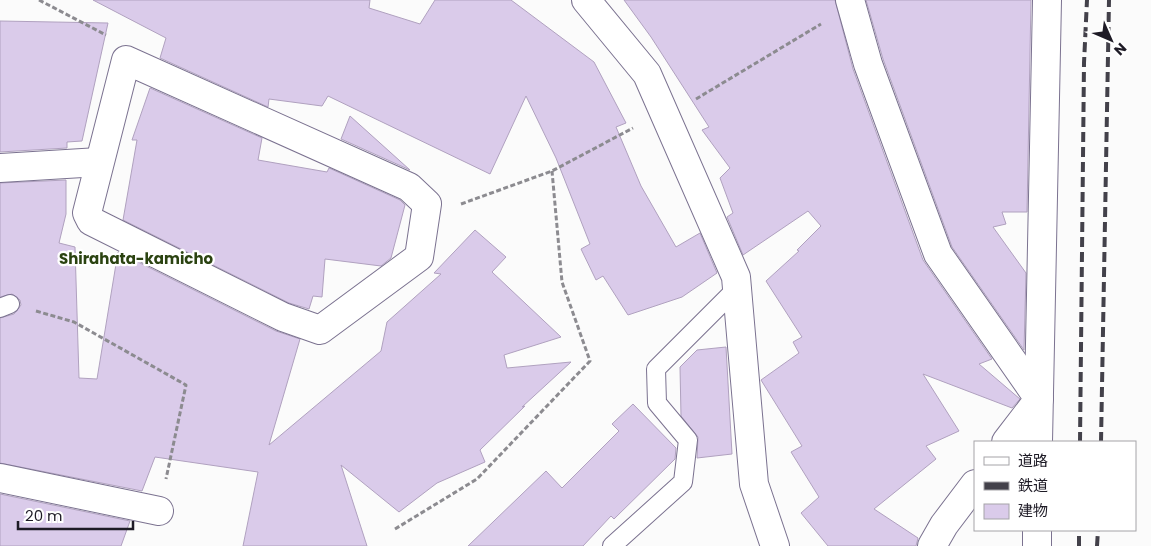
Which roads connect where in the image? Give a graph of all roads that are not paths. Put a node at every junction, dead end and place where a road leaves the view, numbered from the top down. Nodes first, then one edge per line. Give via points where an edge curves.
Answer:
1 (586, 0) edge
2 (1047, 0) edge
3 (851, 3) edge
4 (99, 162) junction
5 (0, 168) edge
6 (737, 288) junction
7 (1039, 399) junction
8 (1007, 441) edge
9 (1038, 441) edge
10 (0, 478) edge
11 (974, 485) edge
12 (159, 511) road end
13 (1037, 531) edge
14 (612, 546) edge
15 (775, 546) edge
16 (932, 546) edge
17 (1036, 546) edge

1 - 6 street via 646,74 736,277
2 - 7 street
3 - 7 street via 868,64 938,254
4 - 4 street via 126,60 409,186 427,204 419,257 320,330 283,317 91,221 87,213
4 - 5 street
6 - 14 lane via 656,369 656,403 688,440 683,482
6 - 15 street via 754,484
7 - 8 street
7 - 9 street
10 - 12 street
11 - 16 street
13 - 17 street

